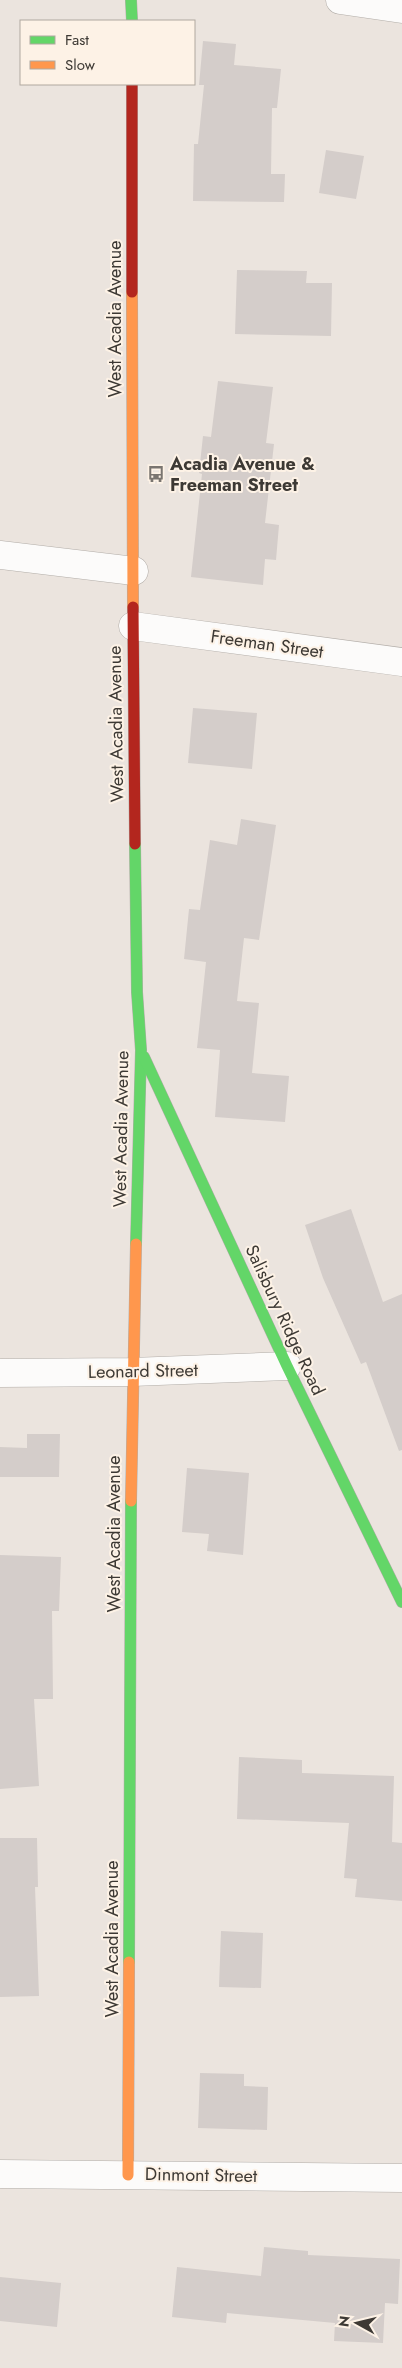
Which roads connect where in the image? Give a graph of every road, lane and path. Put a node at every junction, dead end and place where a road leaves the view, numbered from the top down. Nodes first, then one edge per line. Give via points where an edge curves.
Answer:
1 (132, 0) edge
2 (340, 0) edge
3 (402, 9) edge
4 (132, 20) edge
5 (132, 85) edge
6 (0, 556) edge
7 (134, 571) junction
8 (133, 626) junction
9 (402, 662) edge
10 (141, 1050) junction
11 (287, 1366) junction
12 (132, 1372) junction
13 (0, 1373) edge
14 (402, 1602) edge
15 (0, 2174) edge
16 (128, 2174) junction
17 (402, 2178) edge

1 - 4 street
2 - 3 street
5 - 7 street, West Acadia Avenue
6 - 7 street
7 - 8 street, West Acadia Avenue
8 - 9 street, Freeman Street
8 - 10 street, West Acadia Avenue via 137,992
10 - 11 street, Salisbury Ridge Road
10 - 12 street, West Acadia Avenue
11 - 12 street, Leonard Street
11 - 14 street, Salisbury Ridge Road
12 - 13 street, Leonard Street
12 - 16 street, West Acadia Avenue
15 - 16 street, Dinmont Street
16 - 17 street, Dinmont Street

